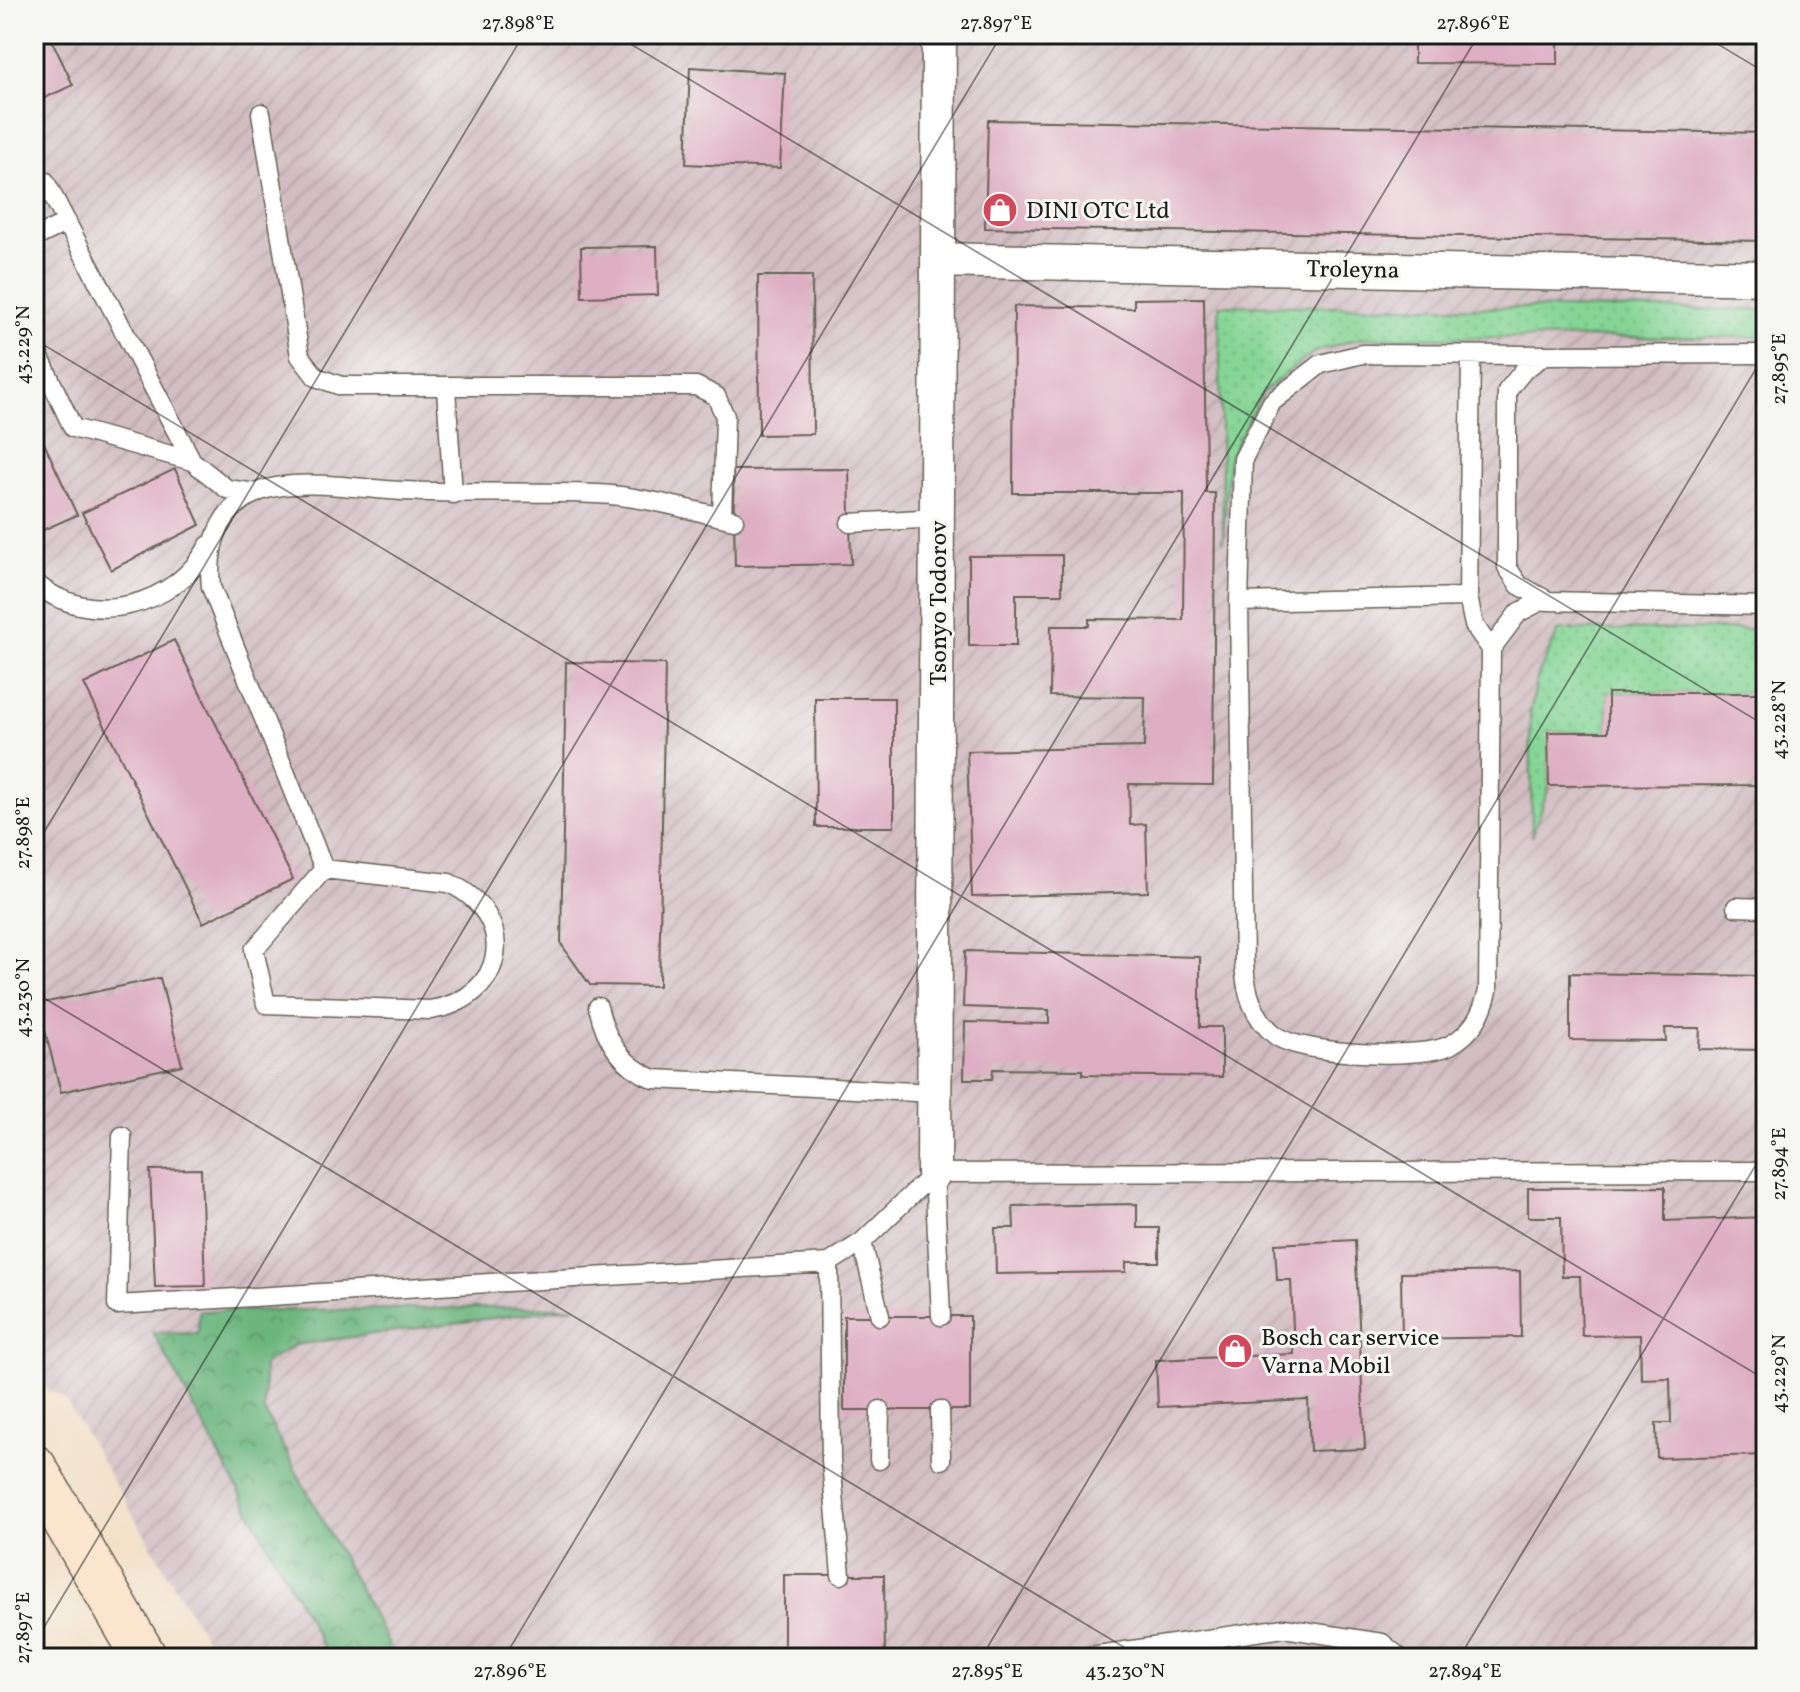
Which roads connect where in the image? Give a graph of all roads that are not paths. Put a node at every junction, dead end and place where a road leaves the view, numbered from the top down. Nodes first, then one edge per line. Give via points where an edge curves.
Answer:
1 (939, 34) edge
2 (261, 113) dead end
3 (45, 181) dead end
4 (67, 222) junction
5 (34, 238) edge
6 (940, 260) junction
7 (1766, 278) edge
8 (34, 345) edge
9 (1766, 354) edge
10 (1471, 355) junction
11 (1545, 355) junction
12 (446, 388) junction
13 (192, 461) junction
14 (256, 493) junction
15 (453, 494) junction
16 (938, 518) junction
17 (850, 523) dead end
18 (214, 536) junction
19 (34, 582) edge
20 (1468, 597) junction
21 (1545, 599) junction
22 (1239, 602) junction
23 (1766, 606) edge
24 (1491, 649) junction
25 (324, 869) junction
26 (1736, 907) dead end
27 (1766, 908) edge
28 (598, 1007) dead end
29 (935, 1093) junction
30 (122, 1136) dead end
31 (1766, 1171) edge
32 (934, 1173) junction
33 (862, 1242) junction
34 (829, 1263) junction
35 (880, 1316) dead end
36 (941, 1316) dead end
37 (880, 1410) dead end
38 (940, 1410) dead end
39 (879, 1460) dead end
40 (941, 1460) dead end
41 (36, 1474) edge
42 (841, 1575) dead end
43 (145, 1658) edge
44 (1077, 1658) edge
45 (1400, 1658) edge

1 - 6 street, Tsonyo Todorov
2 - 12 lane via 306,367 316,377 341,386
3 - 4 lane
4 - 5 lane
4 - 13 lane
6 - 7 street, Troleyna
6 - 16 street, Tsonyo Todorov
8 - 13 lane via 73,428
9 - 11 lane
10 - 11 lane
10 - 20 lane
10 - 22 lane via 1362,354 1321,364 1272,402 1243,459
11 - 21 lane via 1507,391 1507,567 1519,585
12 - 15 lane
12 - 15 lane via 685,386 716,396 725,416 728,519 600,494
13 - 14 lane via 227,489
14 - 15 lane via 298,486
14 - 18 lane via 238,504
16 - 17 lane
16 - 29 street, Tsonyo Todorov
18 - 19 lane via 191,571 141,603 94,608 74,604
18 - 25 lane via 211,587
20 - 22 lane
20 - 24 lane via 1474,625
21 - 23 lane
21 - 24 lane via 1518,613
22 - 24 lane via 1246,981 1259,1020 1297,1046 1431,1052 1462,1037 1483,1009 1488,991
25 - 25 lane via 254,950 266,1004 430,1010 469,999 485,983 496,943 482,905 467,891 449,883
26 - 27 lane
28 - 29 lane via 617,1053 654,1079
29 - 32 street, Tsonyo Todorov
30 - 34 lane via 117,1305
31 - 32 lane
32 - 33 lane
32 - 36 lane
33 - 34 lane
33 - 35 lane
34 - 42 lane via 831,1460
37 - 39 lane
38 - 40 lane
41 - 43 main road
44 - 45 lane via 1284,1628 1382,1643

